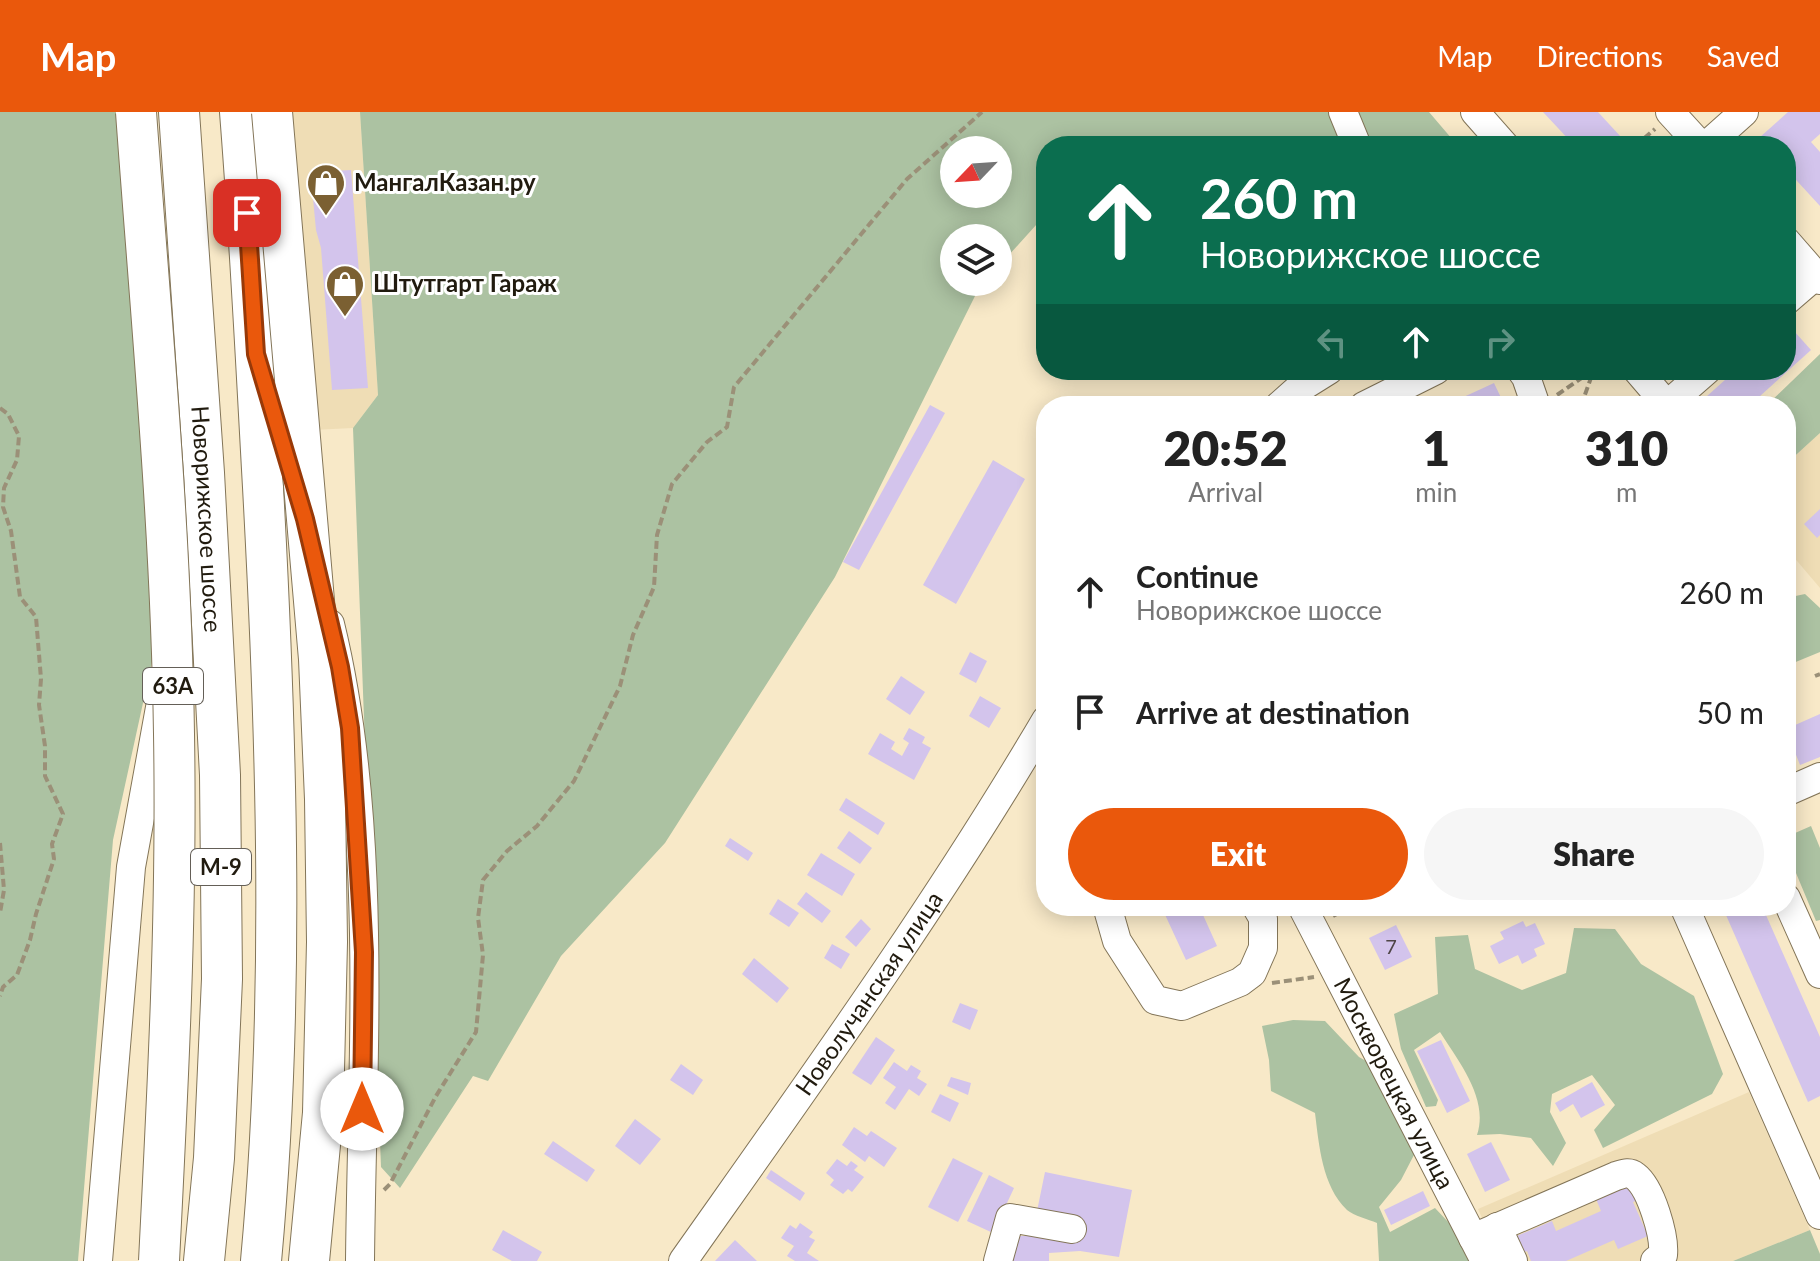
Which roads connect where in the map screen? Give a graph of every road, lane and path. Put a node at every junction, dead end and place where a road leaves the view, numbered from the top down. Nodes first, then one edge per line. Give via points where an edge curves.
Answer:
1 (136, 112) edge
2 (151, 112) edge
3 (179, 112) edge
4 (240, 112) edge
5 (275, 112) edge
6 (982, 112) edge
7 (1343, 112) edge
8 (1475, 112) edge
9 (1670, 112) edge
10 (1744, 112) edge
11 (1353, 136) edge
12 (1496, 136) edge
13 (1693, 136) edge
14 (1715, 136) edge
15 (244, 161) junction
16 (183, 164) junction
17 (1796, 252) edge
18 (1818, 277) edge
19 (1796, 294) edge
20 (256, 354) junction
21 (1313, 380) edge
22 (1416, 380) edge
23 (1578, 380) edge
24 (1646, 380) edge
25 (1696, 380) edge
26 (1290, 396) edge
27 (1384, 396) edge
28 (1554, 396) edge
29 (1659, 396) edge
30 (1677, 396) edge
31 (0, 408) edge
32 (204, 473) junction
33 (1036, 737) edge
34 (1820, 777) edge
35 (1796, 788) edge
36 (0, 843) edge
37 (0, 913) edge
38 (1110, 916) edge
39 (1262, 916) edge
40 (1307, 916) edge
41 (1688, 916) edge
42 (1794, 916) edge
43 (1252, 973) junction
44 (1820, 974) edge
45 (1308, 978) dead end
46 (0, 996) edge
47 (361, 1204) junction
48 (1820, 1215) edge
49 (1072, 1229) dead end
50 (1485, 1242) edge
51 (98, 1261) edge
52 (159, 1261) edge
53 (204, 1261) edge
54 (261, 1261) edge
55 (309, 1261) edge
56 (360, 1261) edge
57 (683, 1261) edge
58 (998, 1261) edge
59 (1513, 1261) edge
60 (1655, 1261) edge

1 - 52 highway, 63A, bridge via 168,542 174,731 174,919
2 - 16 street
3 - 16 highway, Новорижское шоссе / М-9
4 - 15 highway, М-9
5 - 15 street
5 - 55 highway, bridge via 319,659 325,799 323,1113
6 - 47 path via 907,179 834,265 734,387 727,427 672,484 657,535 654,587 633,635 620,686 574,781 483,880 476,1032 390,1184
7 - 11 street
8 - 12 street
9 - 13 street
10 - 14 street
15 - 20 highway, М-9
16 - 32 highway, Новорижское шоссе / М-9
17 - 18 street
18 - 19 street
20 - 47 street via 305,519 350,728 364,952
20 - 54 highway, М-9 via 277,840 271,1159
21 - 26 street
22 - 27 street
23 - 28 path
24 - 29 street
25 - 30 street
31 - 46 path via 19,436 3,507 20,597 36,617 45,776 63,814 30,940 17,975
32 - 51 street via 131,867
32 - 53 highway, Новорижское шоссе / М-9 via 220,775 222,979
33 - 57 street, Новолучанская улица via 832,1050
34 - 35 street
36 - 37 path
38 - 43 street via 1117,941 1155,1000 1182,1006
39 - 43 street via 1263,948
40 - 50 street, Москворецкая улица
41 - 48 street
42 - 44 street
43 - 45 path via 1273,984
47 - 56 street
49 - 58 street via 1010,1218
50 - 59 street, Москворецкая улица
50 - 60 street via 1628,1173 1643,1187 1661,1231 1663,1255

